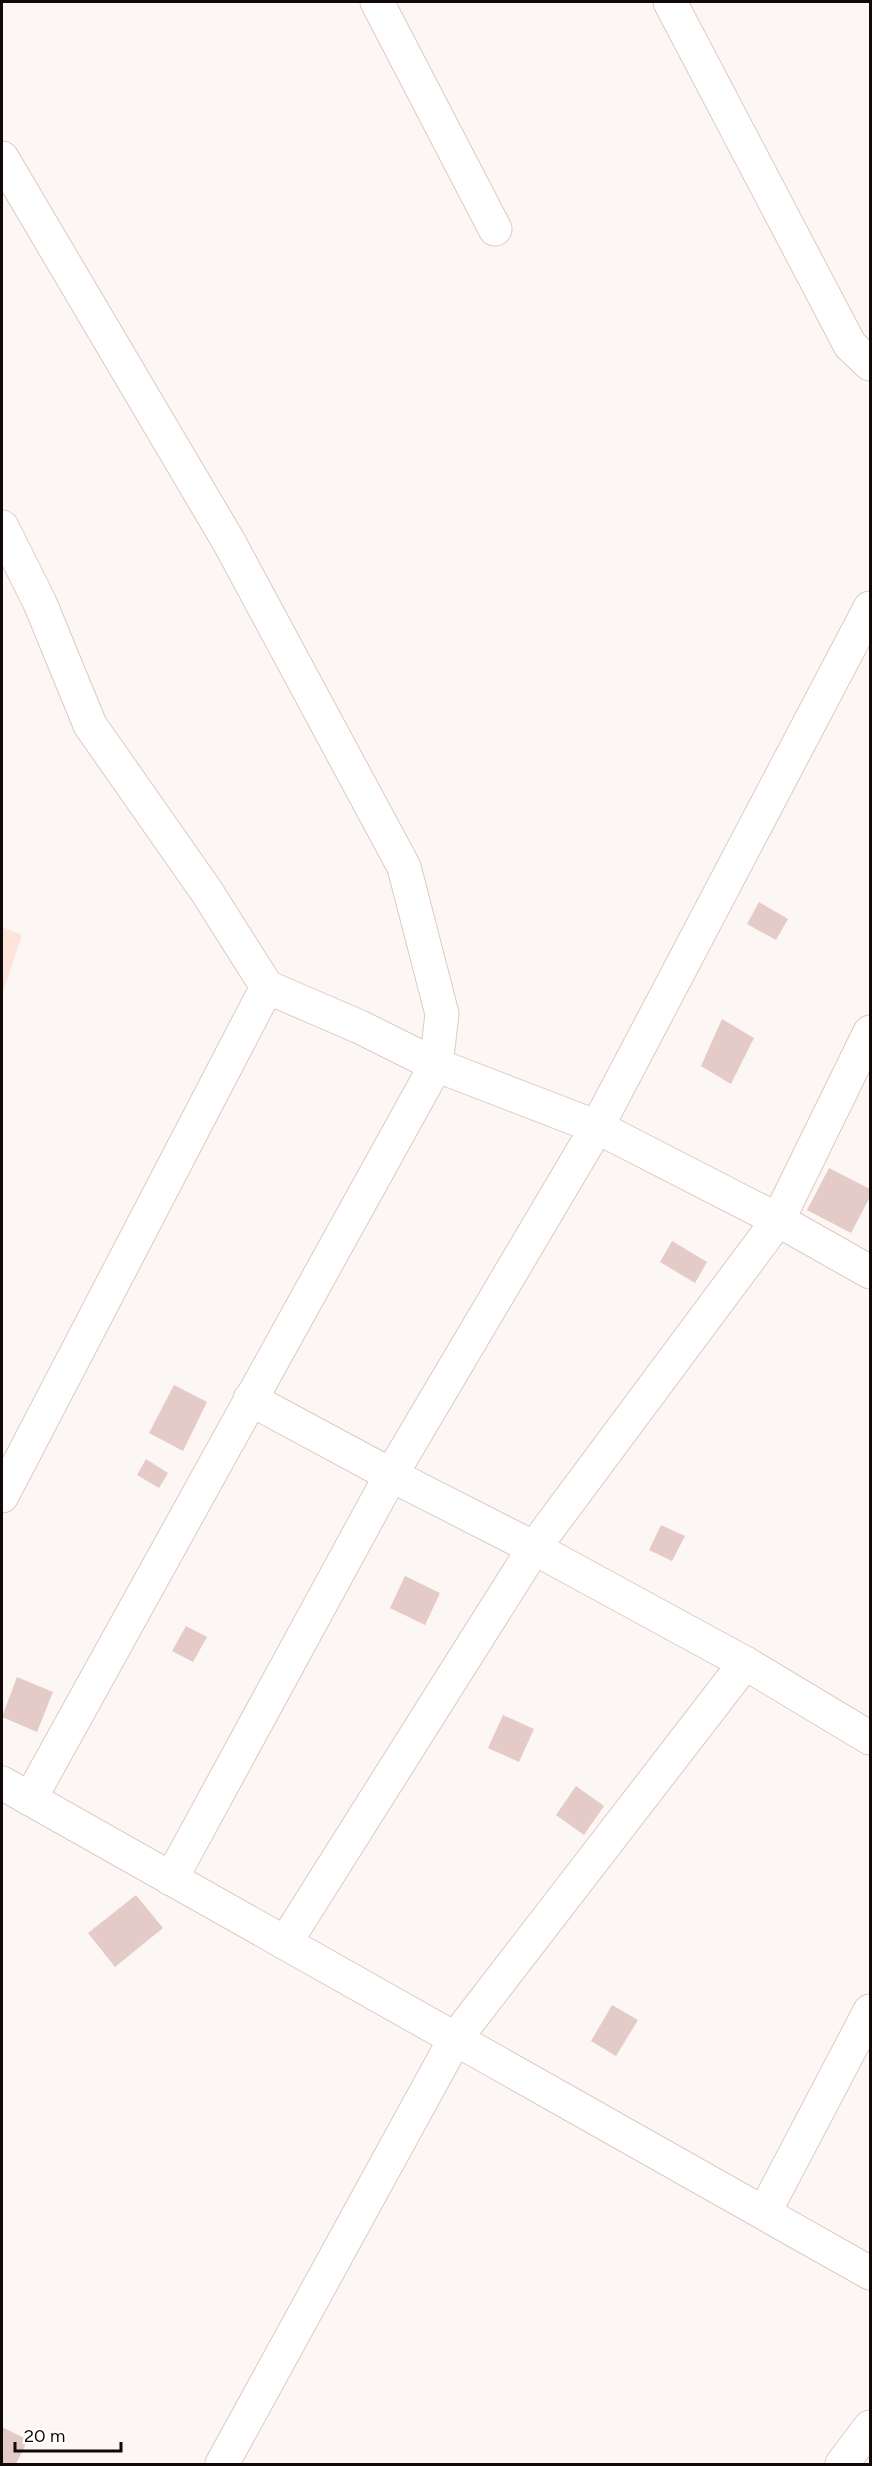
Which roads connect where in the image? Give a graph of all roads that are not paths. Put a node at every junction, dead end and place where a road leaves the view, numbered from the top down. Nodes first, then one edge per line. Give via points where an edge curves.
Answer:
1 (377, 2) edge
2 (670, 2) edge
3 (2, 158) edge
4 (495, 229) dead end
5 (870, 364) edge
6 (2, 527) edge
7 (2, 582) edge
8 (40, 603) junction
9 (870, 608) edge
10 (267, 987) junction
11 (869, 1037) edge
12 (436, 1065) junction
13 (597, 1127) junction
14 (778, 1220) junction
15 (870, 1272) edge
16 (250, 1400) junction
17 (391, 1475) junction
18 (2, 1496) edge
19 (534, 1548) junction
20 (745, 1663) junction
21 (870, 1738) edge
22 (2, 1783) edge
23 (30, 1799) junction
24 (171, 1879) junction
25 (285, 1943) junction
26 (870, 2011) edge
27 (455, 2039) junction
28 (764, 2213) junction
29 (870, 2273) edge
30 (870, 2427) edge
31 (846, 2463) edge
32 (222, 2464) edge

1 - 4 street
2 - 5 street via 850,345
3 - 12 street via 229,542 405,867 442,1014
6 - 8 street
7 - 8 street
8 - 10 street via 90,725 207,892
9 - 13 street
10 - 12 street
10 - 18 street
11 - 14 street
12 - 13 street
12 - 16 street
13 - 14 street
13 - 17 street
14 - 15 street
14 - 19 street
16 - 17 street
16 - 23 street
17 - 19 street
17 - 24 street
19 - 20 street
19 - 25 street
20 - 21 street
20 - 27 street
22 - 23 street
23 - 24 street
24 - 25 street
25 - 27 street
26 - 28 street
27 - 28 street
27 - 32 street
28 - 29 street
30 - 31 street

